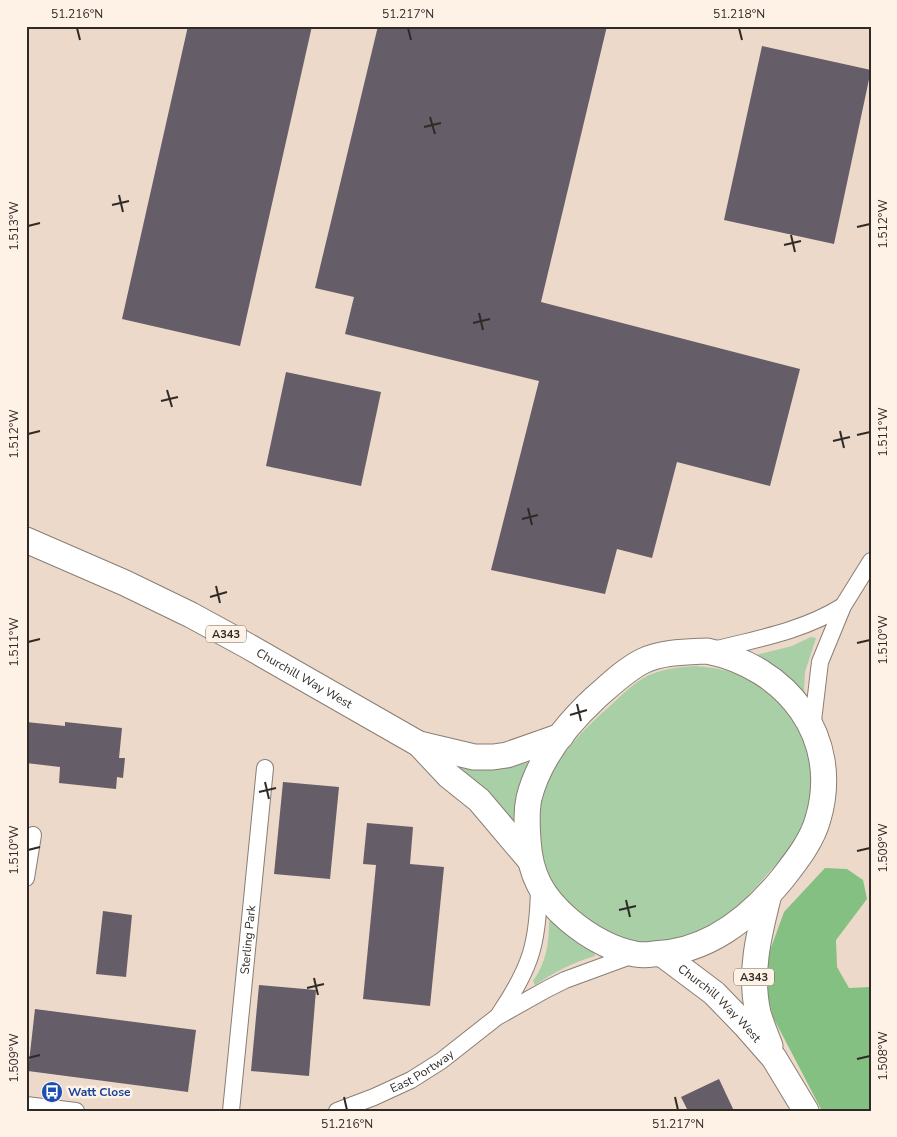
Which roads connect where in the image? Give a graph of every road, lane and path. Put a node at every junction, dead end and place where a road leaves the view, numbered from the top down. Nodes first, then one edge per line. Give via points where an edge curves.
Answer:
1 (26, 540) edge
2 (871, 561) edge
3 (842, 606) junction
4 (707, 651) junction
5 (812, 729) junction
6 (561, 736) junction
7 (418, 744) junction
8 (265, 768) dead end
9 (33, 835) dead end
10 (529, 859) junction
11 (26, 878) edge
12 (539, 888) junction
13 (769, 894) junction
14 (636, 954) junction
15 (662, 954) junction
16 (497, 1017) junction
17 (774, 1058) junction
18 (26, 1105) edge
19 (76, 1111) edge
20 (231, 1111) edge
21 (337, 1111) edge
22 (806, 1111) edge

1 - 7 main road, Churchill Way West / A343 via 191,615
2 - 3 street
3 - 4 street via 824,617 784,632
3 - 5 street via 820,662
4 - 5 main road, Churchill Way West via 722,654 766,674 795,699
4 - 6 main road, Churchill Way West via 674,653 642,661 607,688
5 - 13 main road, Churchill Way West via 823,768 818,820 793,865
6 - 7 main road, Churchill Way West / A343 via 493,757 465,755
6 - 10 main road, Churchill Way West via 543,763 529,799
7 - 10 main road, Churchill Way West / A343 via 449,776 479,800
8 - 20 street, Sterling Park
9 - 11 street
10 - 12 main road, Churchill Way West
12 - 14 main road, Churchill Way West via 567,919 586,933 610,946
12 - 16 street via 537,925 530,960
13 - 15 main road, Churchill Way West via 714,938
13 - 17 main road, Churchill Way West / A343 via 758,942 754,987 758,1014
14 - 15 main road, Churchill Way West
14 - 16 street via 565,980
15 - 17 main road, Churchill Way West / A343 via 714,993
16 - 21 street, East Portway via 411,1080
17 - 22 main road, Churchill Way West / A343
18 - 19 street

